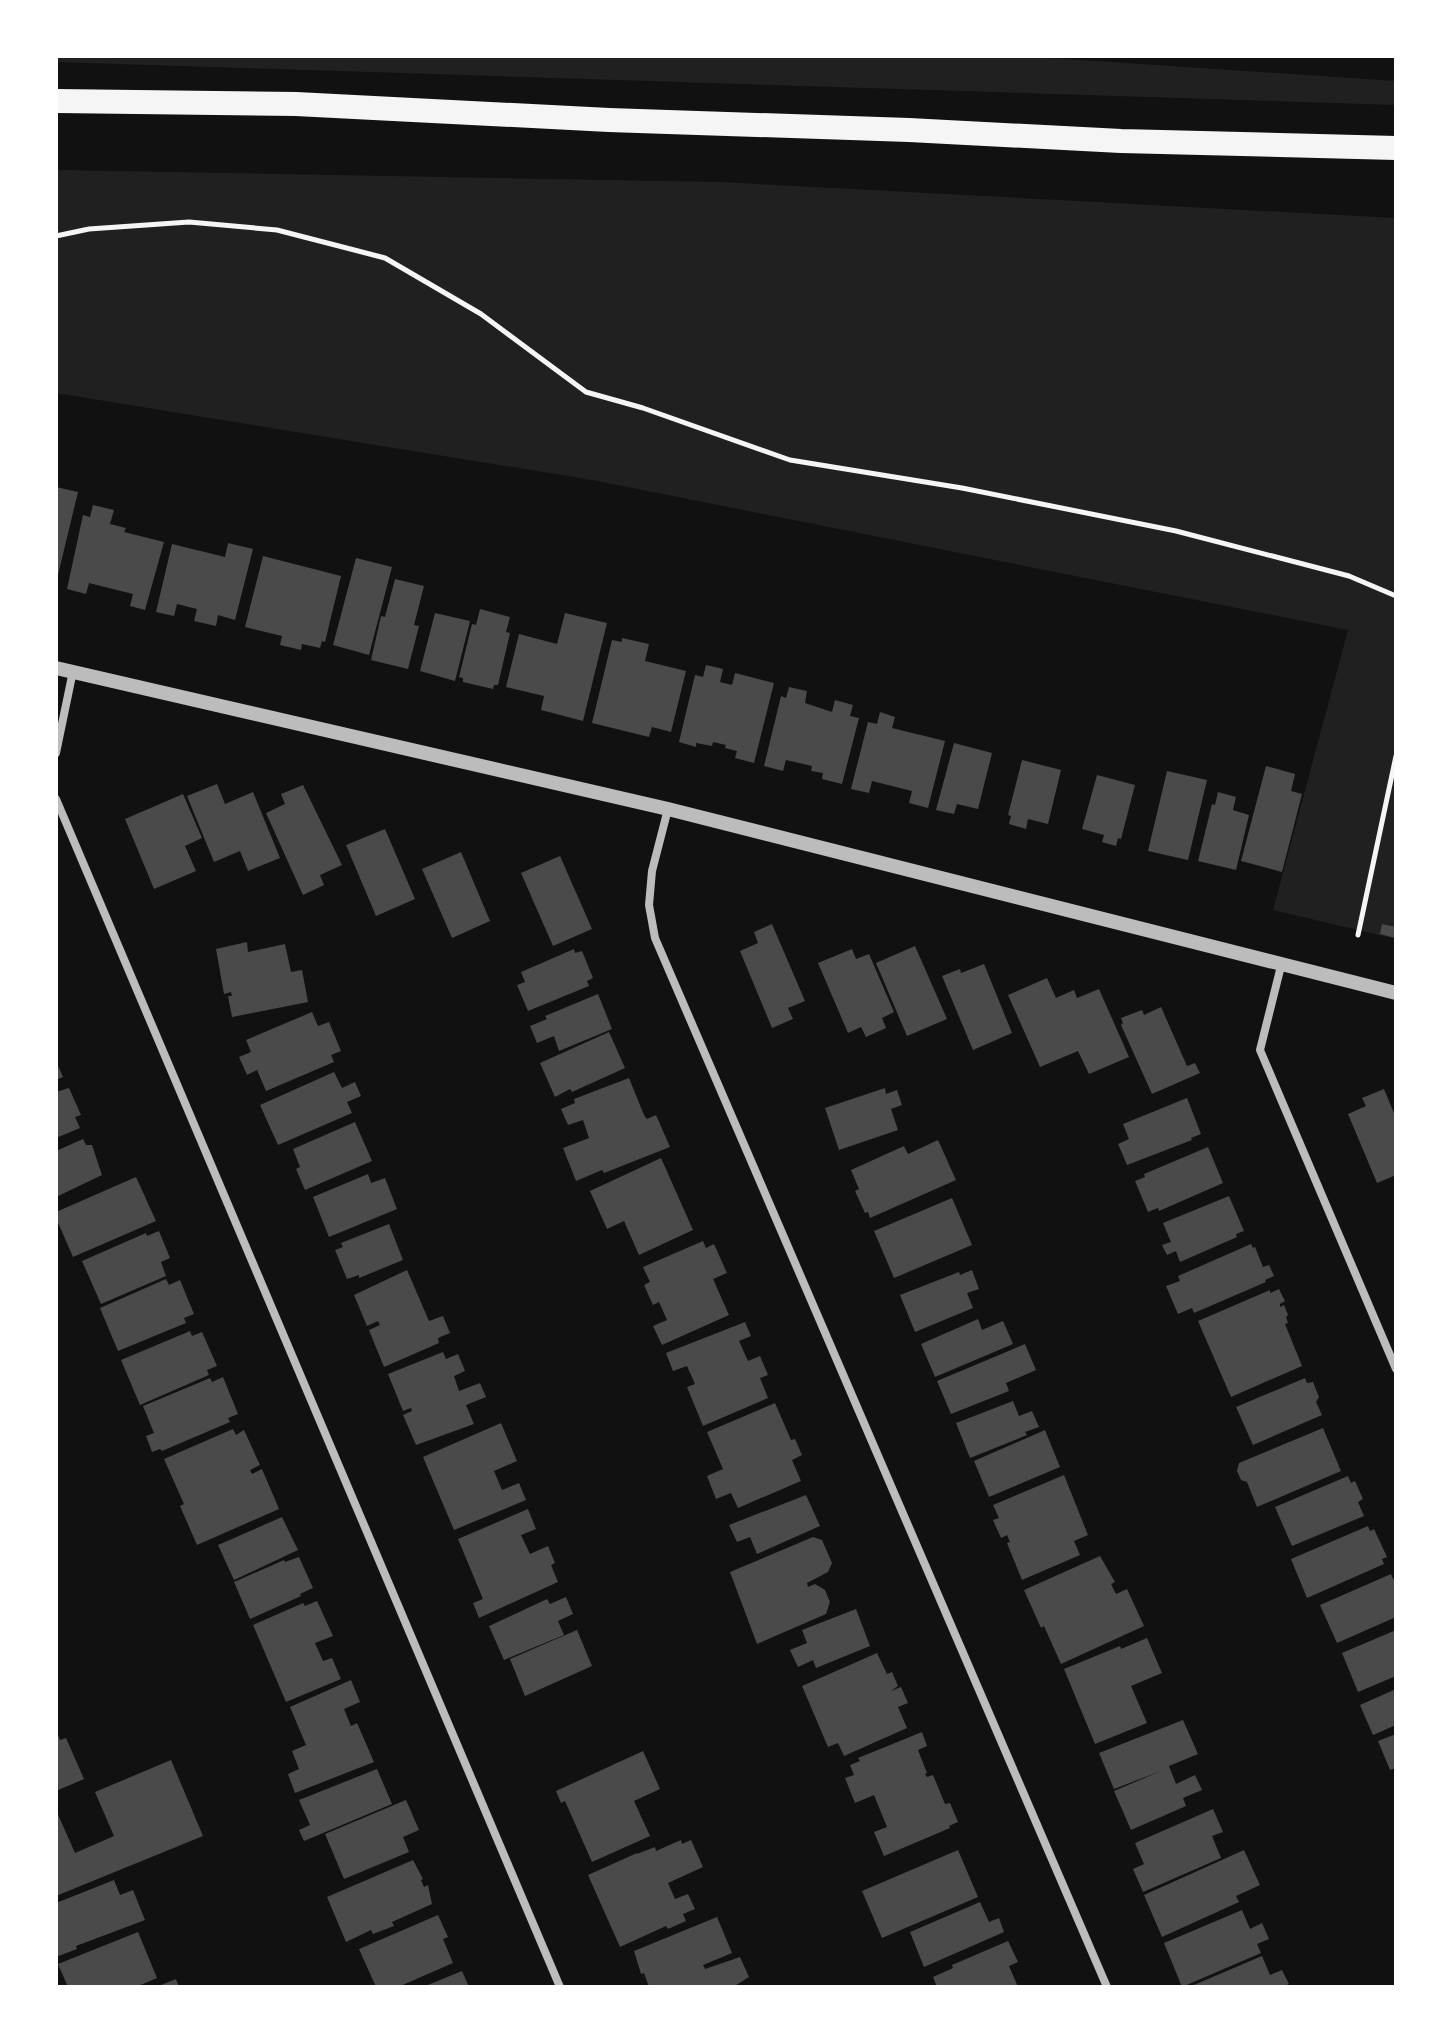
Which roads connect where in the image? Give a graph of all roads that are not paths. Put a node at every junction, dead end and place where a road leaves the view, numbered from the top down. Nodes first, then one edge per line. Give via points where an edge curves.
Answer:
1 (56, 101) edge
2 (1396, 148) edge
3 (56, 668) edge
4 (73, 671) junction
5 (56, 753) edge
6 (56, 799) edge
7 (668, 809) junction
8 (1281, 966) junction
9 (1396, 993) edge
10 (1396, 1369) edge
11 (560, 1987) edge
12 (1107, 1987) edge

1 - 2 highway via 296,104
3 - 4 street
4 - 5 street
4 - 7 street
6 - 11 street
7 - 8 street
7 - 12 street via 652,871 649,905 655,938
8 - 9 street
8 - 10 street via 1260,1050

